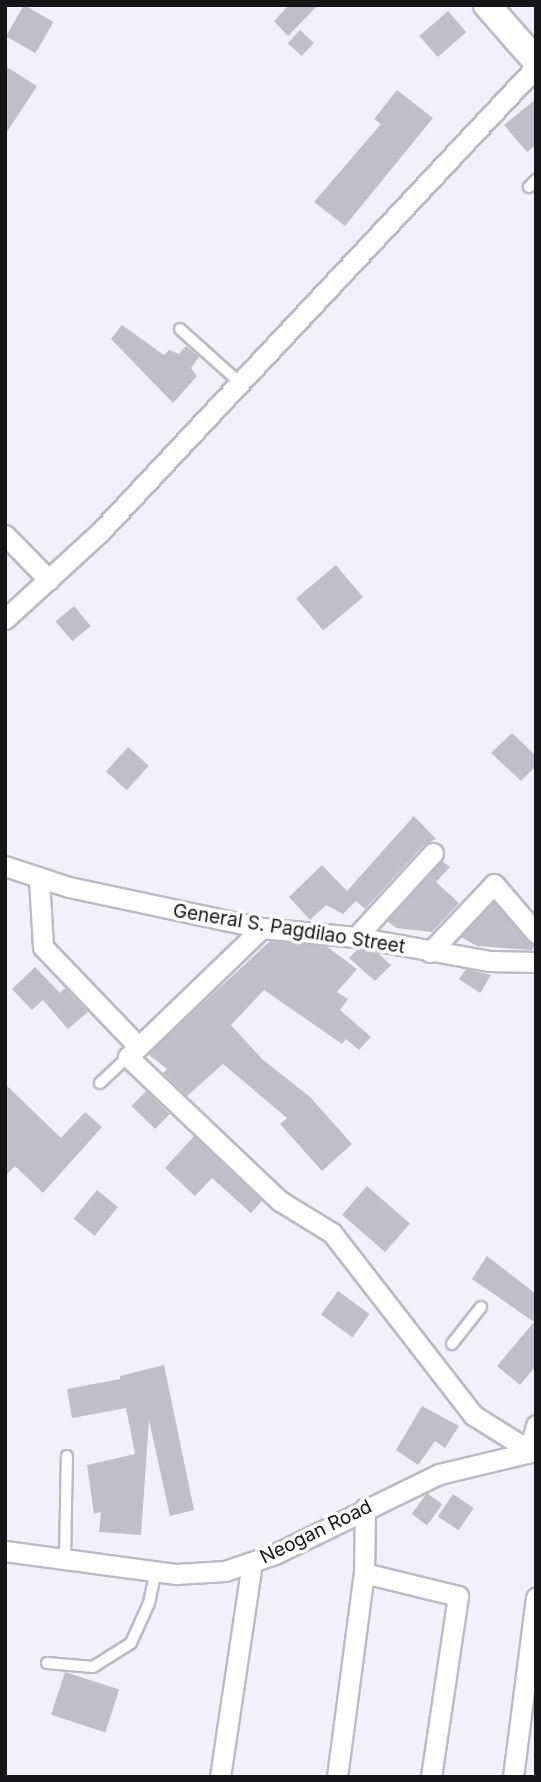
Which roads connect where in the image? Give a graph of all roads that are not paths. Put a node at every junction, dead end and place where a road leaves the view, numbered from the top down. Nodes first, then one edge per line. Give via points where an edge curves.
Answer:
1 (486, 5) edge
2 (536, 61) edge
3 (536, 67) edge
4 (180, 329) dead end
5 (239, 382) junction
6 (5, 536) edge
7 (49, 580) junction
8 (5, 619) edge
9 (433, 853) dead end
10 (5, 866) edge
11 (39, 879) junction
12 (262, 928) junction
13 (536, 933) edge
14 (356, 937) junction
15 (430, 952) junction
16 (536, 962) edge
17 (133, 1051) junction
18 (100, 1083) dead end
19 (481, 1307) dead end
20 (452, 1344) dead end
21 (536, 1425) edge
22 (532, 1450) edge
23 (67, 1456) dead end
24 (365, 1508) junction
25 (5, 1551) edge
26 (65, 1558) junction
27 (251, 1564) junction
28 (156, 1571) junction
29 (364, 1573) junction
30 (536, 1597) edge
31 (47, 1663) dead end
32 (220, 1777) edge
33 (337, 1777) edge
34 (431, 1777) edge
35 (513, 1777) edge

1 - 2 street
3 - 5 street
4 - 5 lane
5 - 7 street via 101,531
6 - 7 street
7 - 8 street
9 - 14 street
10 - 11 street, General S. Pagdilao Street
11 - 12 street, General S. Pagdilao Street
11 - 17 street via 43,947
12 - 14 street, General S. Pagdilao Street
12 - 17 street
13 - 15 street via 494,884
14 - 15 street, General S. Pagdilao Street
15 - 16 street, General S. Pagdilao Street
17 - 18 lane
17 - 22 street via 280,1200 332,1233 474,1415
19 - 20 lane
21 - 22 street
22 - 24 street, Neogan Road via 439,1474
23 - 26 lane
24 - 27 street, Neogan Road
24 - 29 street
25 - 26 street, Neogan Road
26 - 28 street, Neogan Road
27 - 28 street, Neogan Road via 196,1575
27 - 32 street
28 - 31 lane via 149,1603 131,1643 93,1667
29 - 33 street
29 - 34 street via 458,1596
30 - 35 street

